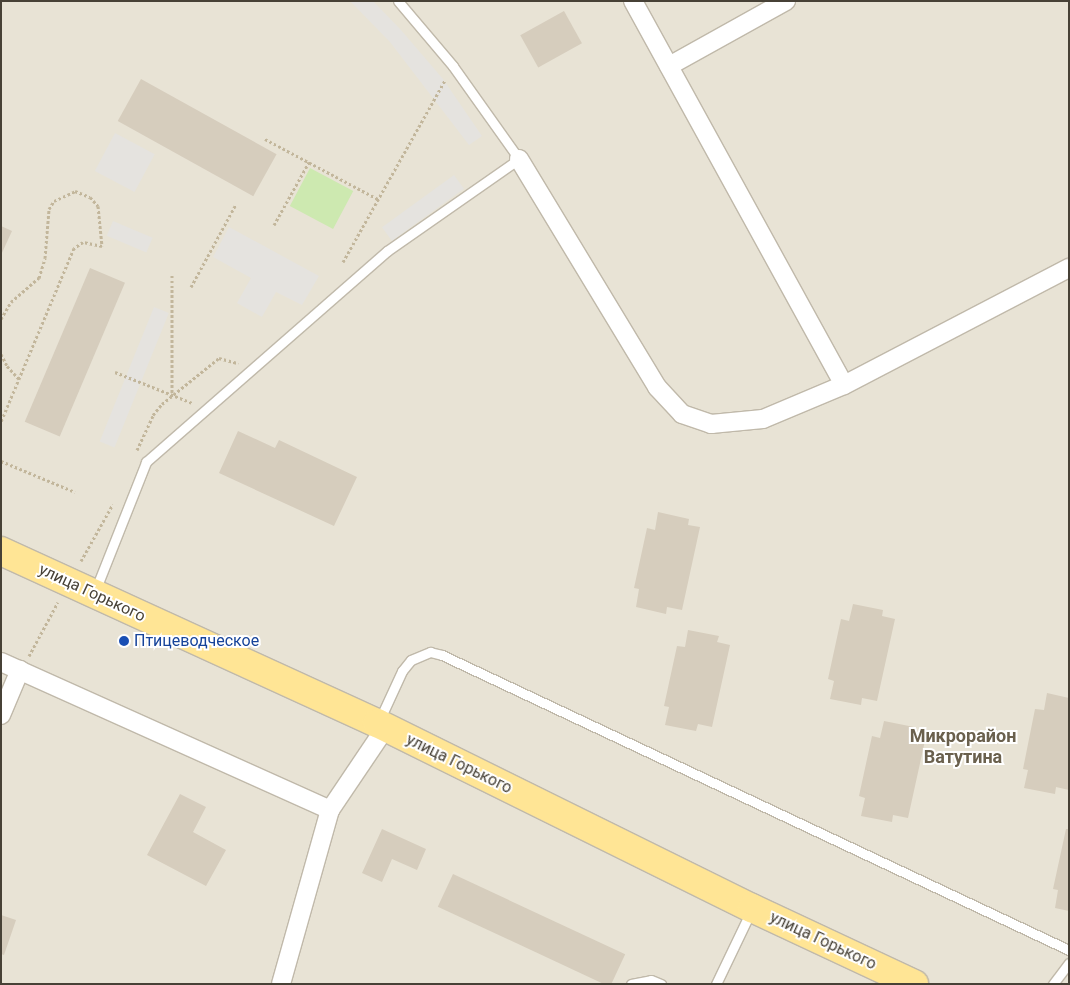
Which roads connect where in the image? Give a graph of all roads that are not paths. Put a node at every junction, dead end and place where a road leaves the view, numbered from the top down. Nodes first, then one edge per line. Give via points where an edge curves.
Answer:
1 (398, 1) edge
2 (633, 1) edge
3 (786, 1) edge
4 (670, 66) junction
5 (519, 159) junction
6 (1069, 268) edge
7 (844, 385) junction
8 (1, 551) edge
9 (94, 593) junction
10 (1, 662) edge
11 (20, 670) junction
12 (1, 715) edge
13 (382, 726) junction
14 (330, 810) junction
15 (752, 908) junction
16 (1069, 950) edge
17 (1069, 963) edge
18 (281, 984) edge
19 (631, 984) edge
20 (661, 984) edge
21 (716, 984) edge
22 (914, 984) edge
23 (1053, 984) edge

1 - 5 lane via 453,66
2 - 4 street
3 - 4 street
4 - 7 street
5 - 7 street via 657,387 682,414 711,424 763,419
5 - 9 lane via 387,251 146,462
6 - 7 street
8 - 9 main road, улица Горького
9 - 13 main road, улица Горького
10 - 11 street
11 - 12 street
11 - 14 street
13 - 14 street
13 - 15 main road, улица Горького
13 - 16 lane via 402,671 410,660 430,652 442,655
14 - 18 street
15 - 21 lane
15 - 22 main road, улица Горького
17 - 23 lane
19 - 20 lane via 651,980

